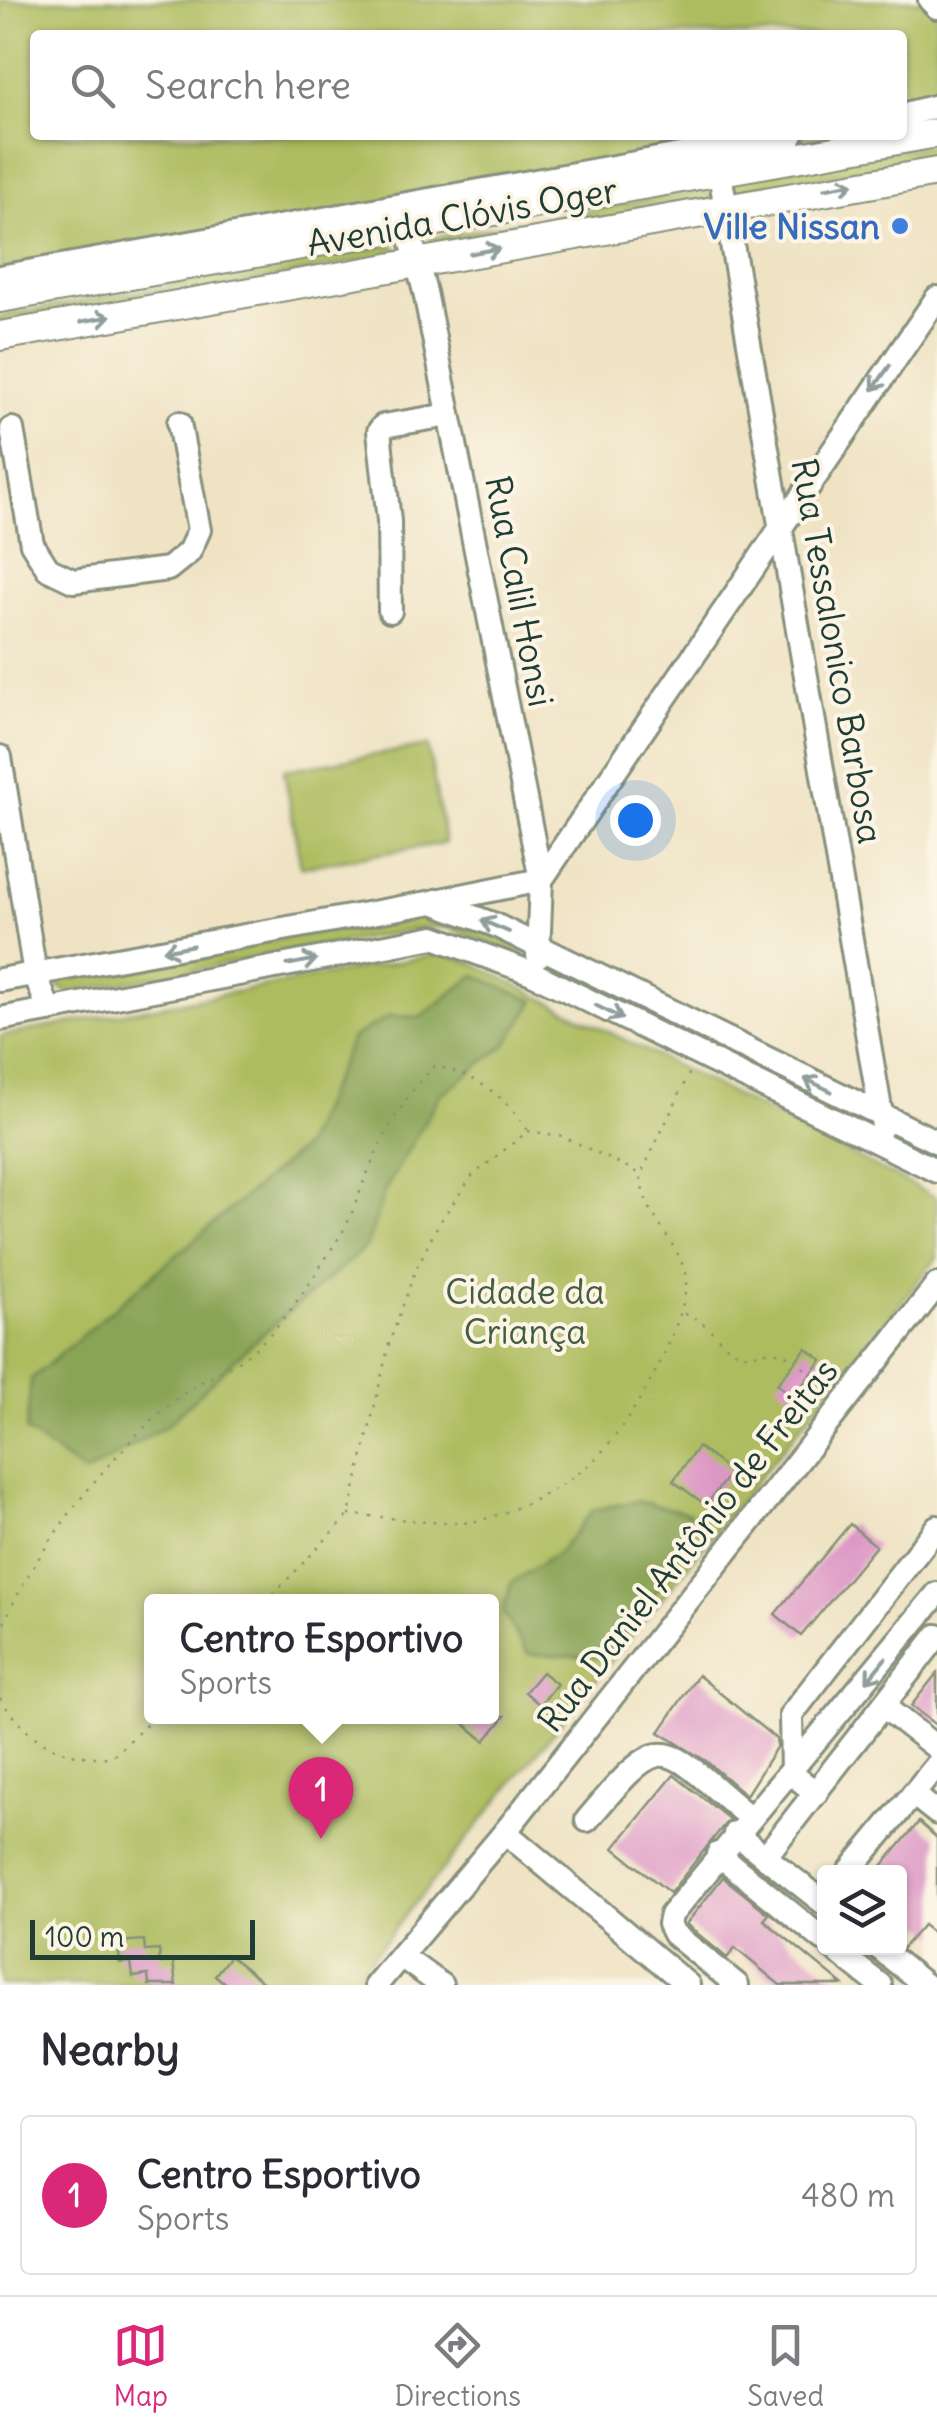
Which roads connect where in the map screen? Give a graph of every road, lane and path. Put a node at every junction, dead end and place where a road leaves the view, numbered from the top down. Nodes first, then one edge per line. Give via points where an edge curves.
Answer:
1 (930, 0) edge
2 (937, 7) edge
3 (937, 106) edge
4 (907, 114) edge
5 (937, 134) edge
6 (907, 139) edge
7 (764, 140) edge
8 (899, 140) edge
9 (719, 168) junction
10 (937, 172) edge
11 (726, 206) junction
12 (408, 224) junction
13 (417, 263) junction
14 (0, 276) edge
15 (0, 298) edge
16 (937, 298) edge
17 (0, 336) edge
18 (449, 416) junction
19 (179, 423) dead end
20 (9, 444) edge
21 (780, 522) junction
22 (390, 611) dead end
23 (0, 757) edge
24 (541, 880) junction
25 (432, 902) junction
26 (541, 947) junction
27 (532, 973) junction
28 (35, 974) junction
29 (0, 980) edge
30 (662, 1008) junction
31 (49, 1010) junction
32 (0, 1019) edge
33 (651, 1032) junction
34 (698, 1056) junction
35 (881, 1116) junction
36 (528, 1132) junction
37 (937, 1142) edge
38 (886, 1145) junction
39 (937, 1171) edge
40 (641, 1174) junction
41 (937, 1286) edge
42 (682, 1314) junction
43 (843, 1404) junction
44 (348, 1515) junction
45 (937, 1527) edge
46 (274, 1594) edge
47 (937, 1594) edge
48 (0, 1633) edge
49 (937, 1636) edge
50 (0, 1698) edge
51 (883, 1706) junction
52 (147, 1724) edge
53 (937, 1748) edge
54 (937, 1765) edge
55 (792, 1774) junction
56 (816, 1793) junction
57 (913, 1794) junction
58 (937, 1814) edge
59 (587, 1820) dead end
60 (742, 1825) junction
61 (505, 1832) junction
62 (718, 1854) junction
63 (765, 1857) junction
64 (855, 1865) edge
65 (817, 1898) edge
66 (817, 1934) edge
67 (843, 1955) edge
68 (888, 1955) edge
69 (401, 1956) junction
70 (937, 1978) edge
71 (376, 1985) edge
72 (441, 1985) edge
73 (688, 1985) edge
74 (737, 1985) edge
75 (880, 1985) edge
76 (928, 1985) edge

1 - 2 street
3 - 4 street
5 - 6 main road, Avenida Clóvis Oger
7 - 14 street
8 - 9 main road, Avenida Clóvis Oger
9 - 11 street, Rua Tessalonico Barbosa
9 - 12 main road, Avenida Clóvis Oger
11 -> 10 main road, Avenida Clóvis Oger
13 -> 11 main road, Avenida Clóvis Oger
11 - 21 street, Rua Tessalonico Barbosa
12 - 13 street, Rua Calil Honsi
12 - 15 main road, Avenida Clóvis Oger
17 -> 13 main road, Avenida Clóvis Oger
13 - 18 street, Rua Calil Honsi
16 -> 21 street
18 - 22 street via 379,431
18 - 24 street, Rua Calil Honsi
19 - 20 street via 200,530 190,552 168,569 73,580 48,569 32,544
21 - 24 street
21 - 35 street, Rua Tessalonico Barbosa
23 - 28 street
24 - 25 street
24 - 26 street, Rua Calil Honsi
26 -> 25 street
25 -> 28 street
26 - 27 street, Rua Calil Honsi
26 - 30 street
31 -> 27 street via 434,937
27 -> 33 street
28 - 29 street
28 - 31 street
30 - 33 street
35 -> 30 street
31 - 32 street
33 - 34 street
34 - 38 street
34 - 40 path
35 - 37 street
35 - 38 street, Rua Tessalonico Barbosa
36 - 40 path via 562,1136
36 - 44 path via 473,1175 415,1272 389,1344
36 - 48 path via 500,1096 466,1072 435,1066 410,1089 343,1233 266,1338 133,1437 46,1550
38 - 39 street
40 - 42 path via 640,1186 687,1279
41 - 43 street, Rua Daniel Antônio de Freitas
42 - 43 path via 703,1319 732,1350 787,1355
42 - 44 path via 648,1382 593,1462 523,1506 472,1522
43 - 61 street, Rua Daniel Antônio de Freitas
44 - 46 path
45 - 55 street via 791,1715
47 -> 55 street
49 - 51 street
50 - 52 path via 38,1741 75,1759 112,1757
51 - 53 street
51 - 56 street
54 - 57 street
55 - 56 street
55 - 60 street
56 - 63 street
57 - 58 street
57 - 64 street
59 - 60 street via 635,1763 655,1752 673,1754
60 - 62 street
60 - 63 street
61 - 69 street, Rua Daniel Antônio de Freitas
61 - 73 street
62 - 66 street
62 - 74 street via 669,1924
63 - 65 street
67 - 75 street
68 - 76 street
69 - 71 street, Rua Daniel Antônio de Freitas
69 - 72 street
70 - 76 street

